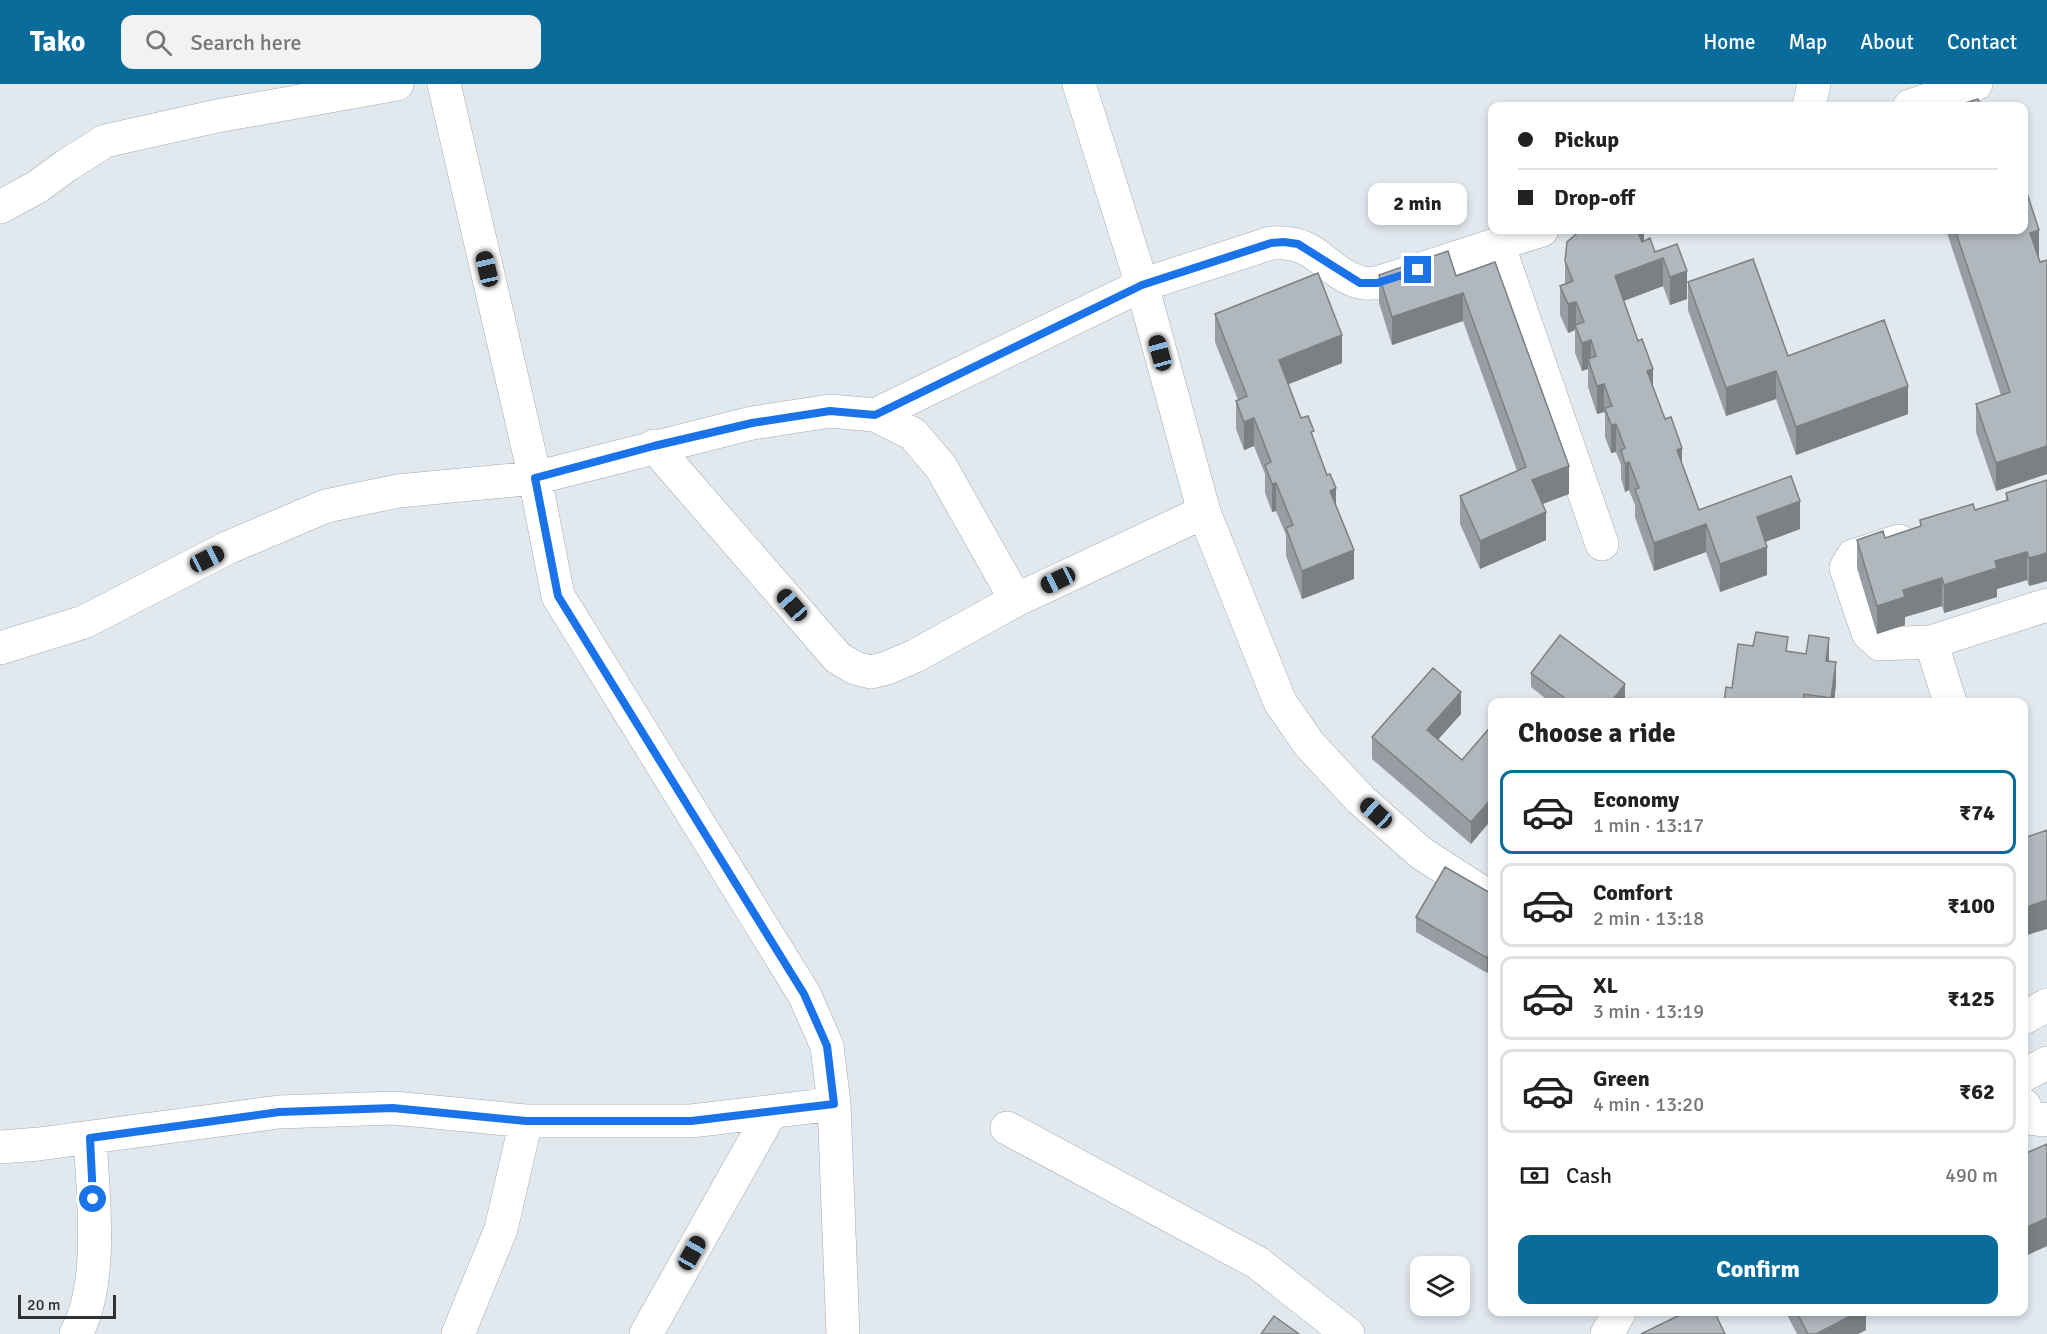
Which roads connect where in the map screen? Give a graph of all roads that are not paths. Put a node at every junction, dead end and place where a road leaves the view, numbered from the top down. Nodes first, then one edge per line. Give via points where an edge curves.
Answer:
1 (397, 84) edge
2 (444, 84) edge
3 (1079, 84) edge
4 (1814, 84) edge
5 (1977, 84) edge
6 (1810, 102) edge
7 (1922, 102) edge
8 (0, 207) edge
9 (1529, 234) edge
10 (1498, 244) junction
11 (1142, 285) junction
12 (875, 415) junction
13 (654, 446) junction
14 (535, 478) junction
15 (1204, 512) junction
16 (1928, 531) edge
17 (1602, 544) dead end
18 (1016, 600) junction
19 (2047, 605) edge
20 (1931, 642) junction
21 (0, 648) edge
22 (1949, 698) edge
23 (1488, 896) edge
24 (2047, 1005) edge
25 (2028, 1016) edge
26 (2047, 1063) edge
27 (2028, 1073) edge
28 (834, 1104) junction
29 (771, 1112) junction
30 (2028, 1115) edge
31 (2047, 1119) edge
32 (526, 1121) junction
33 (1007, 1128) dead end
34 (90, 1138) junction
35 (0, 1147) edge
36 (1617, 1316) edge
37 (76, 1334) edge
38 (458, 1334) edge
39 (646, 1334) edge
40 (843, 1334) edge
41 (1348, 1334) edge
42 (1607, 1334) edge

1 - 8 street via 217,116 105,141 37,188
2 - 14 street
3 - 11 street
4 - 6 street
5 - 7 street
9 - 10 street
10 - 11 street via 1377,283 1360,283 1298,244 1271,243
10 - 17 street
11 - 12 street
11 - 15 street
12 - 13 street via 830,411 752,423
12 - 18 street via 913,434 941,467
13 - 14 street
13 - 18 street via 838,658 855,668 871,672 887,668
14 - 21 street via 398,490 326,506 227,548 84,622
14 - 28 street via 558,596 804,994 827,1046
15 - 18 street
15 - 23 street via 1280,702 1309,744 1361,800 1421,853
16 - 20 street via 1853,556 1846,568 1868,633 1880,644
19 - 20 street
20 - 22 street
24 - 25 street
26 - 27 street
28 - 29 street
28 - 40 street
29 - 32 street via 691,1121
29 - 39 street
30 - 31 street
32 - 34 street via 393,1108 279,1112
32 - 38 street via 501,1229
33 - 41 street via 1258,1263
34 - 35 street
34 - 37 street via 92,1282 84,1321
36 - 42 street

